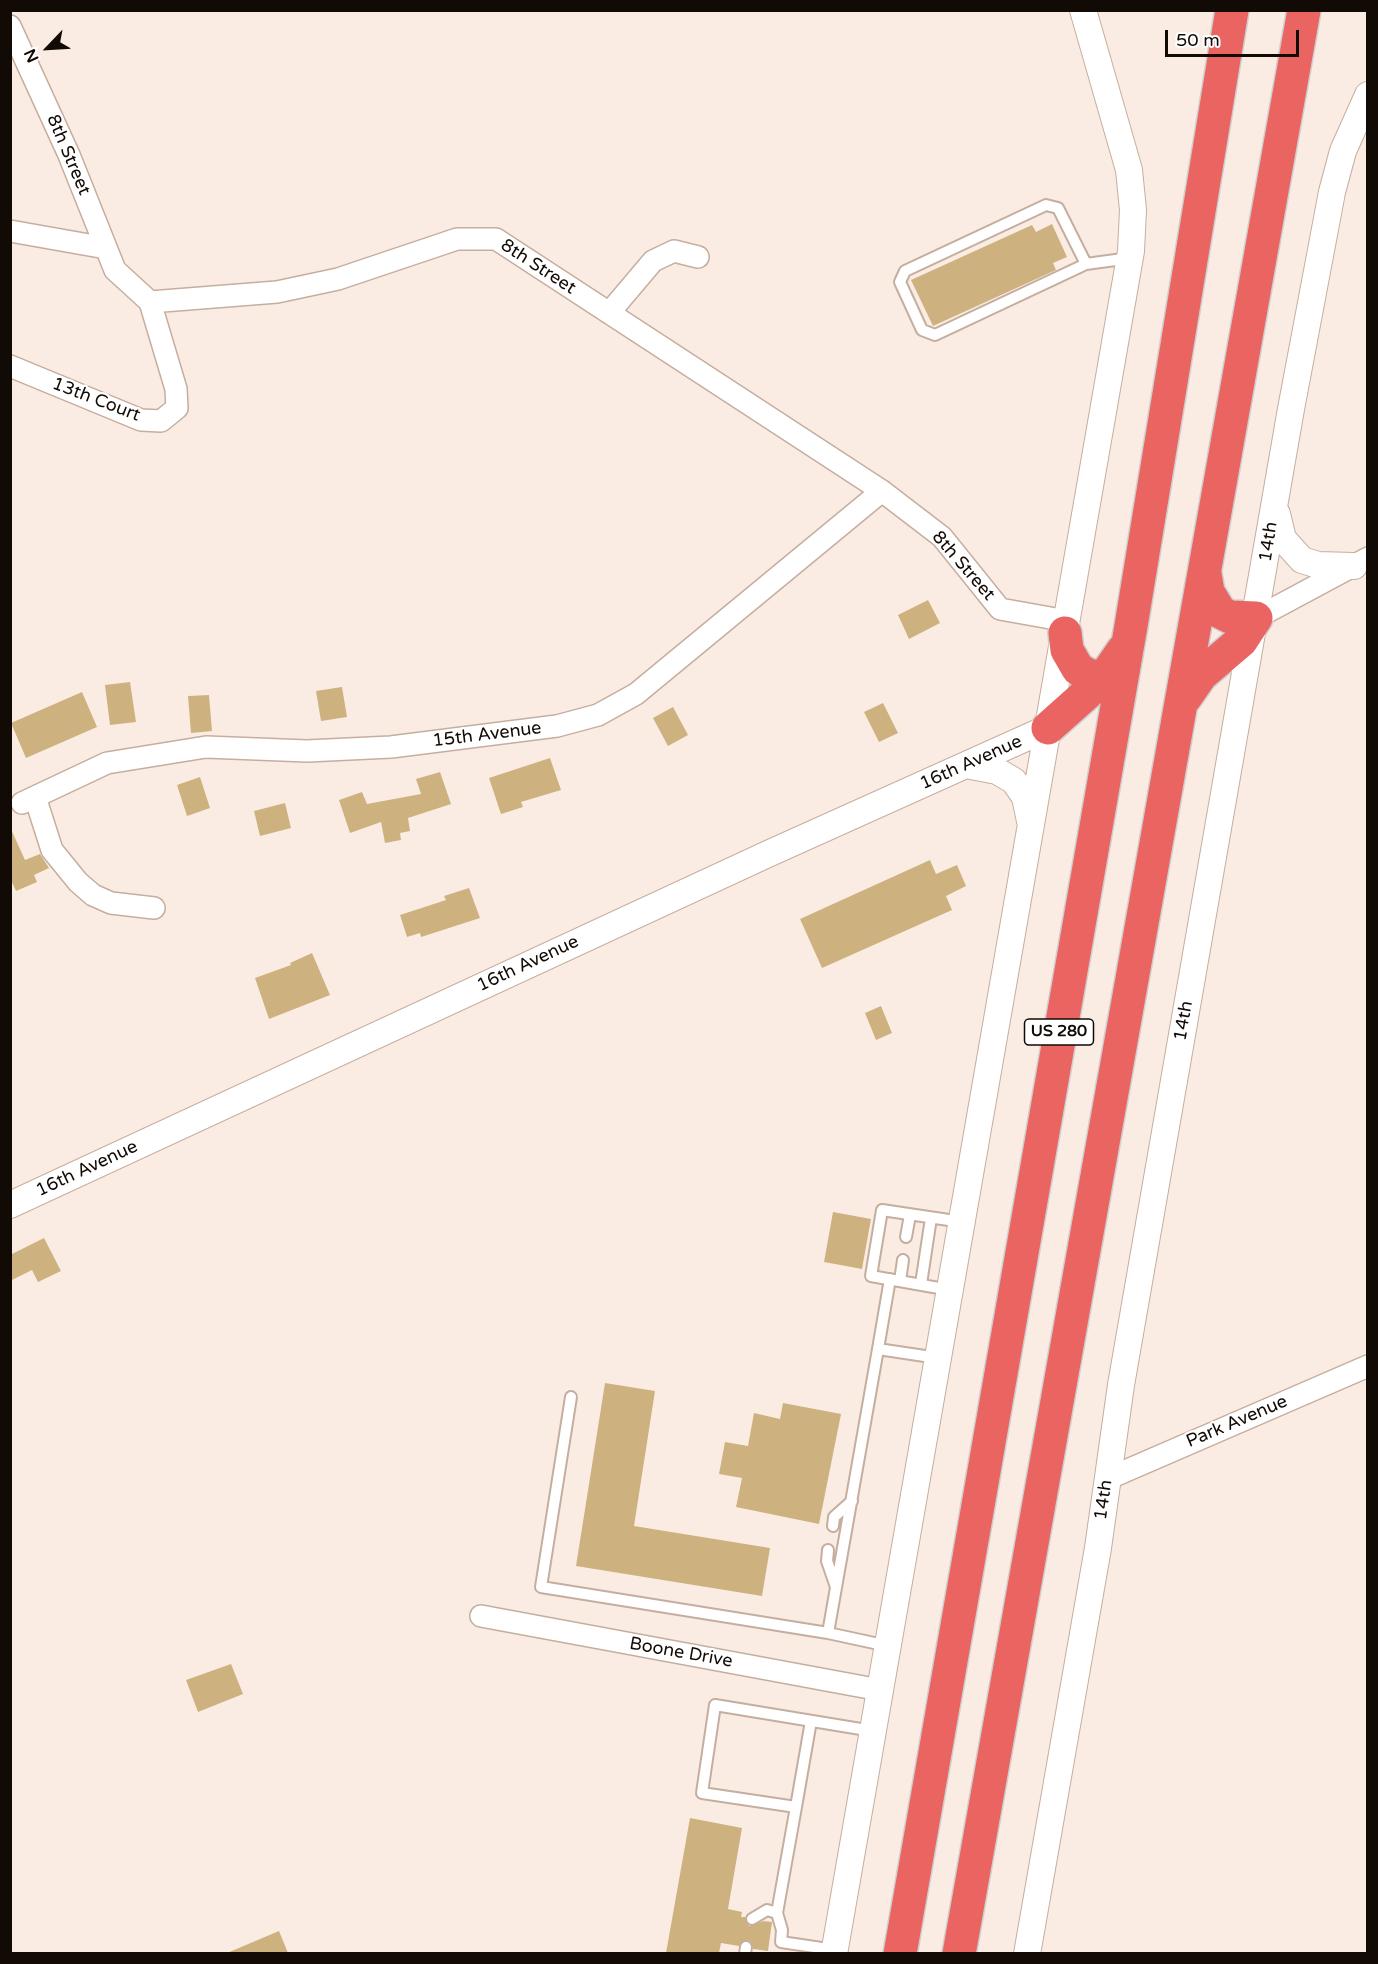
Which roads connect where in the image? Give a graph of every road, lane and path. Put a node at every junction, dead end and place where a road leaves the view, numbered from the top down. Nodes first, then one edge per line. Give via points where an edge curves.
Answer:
1 (1083, 10) edge
2 (1232, 10) edge
3 (1304, 10) edge
4 (10, 26) edge
5 (1368, 95) edge
6 (10, 231) edge
7 (106, 248) junction
8 (698, 257) dead end
9 (1130, 258) junction
10 (1086, 264) junction
11 (150, 302) junction
12 (609, 314) junction
13 (10, 366) edge
14 (882, 490) junction
15 (1275, 504) junction
16 (1361, 562) edge
17 (1205, 574) junction
18 (1256, 618) junction
19 (1066, 627) junction
20 (1128, 642) junction
21 (1108, 674) junction
22 (1182, 702) junction
23 (1048, 728) junction
24 (966, 765) junction
25 (1105, 769) junction
26 (1031, 827) junction
27 (154, 908) dead end
28 (10, 1205) edge
29 (910, 1215) junction
30 (931, 1218) junction
31 (962, 1222) junction
32 (906, 1238) dead end
33 (903, 1260) dead end
34 (895, 1280) junction
35 (921, 1284) junction
36 (950, 1290) junction
37 (878, 1349) junction
38 (938, 1358) junction
39 (1368, 1366) edge
40 (571, 1397) dead end
41 (1107, 1479) junction
42 (852, 1501) junction
43 (833, 1526) dead end
44 (828, 1550) dead end
45 (836, 1589) junction
46 (481, 1616) dead end
47 (828, 1633) junction
48 (888, 1646) junction
49 (880, 1689) junction
50 (811, 1721) junction
51 (873, 1731) junction
52 (796, 1807) junction
53 (777, 1913) junction
54 (752, 1918) dead end
55 (781, 1942) junction
56 (835, 1952) edge
57 (777, 1953) edge
58 (900, 1953) edge
59 (959, 1953) edge
60 (1027, 1953) edge

1 - 9 street via 1129,170 1133,210
2 - 20 highway, US 280
3 - 17 highway, US 280
4 - 7 street, 8th Street
5 - 15 street, 14th via 1343,151 1332,192
6 - 7 street
7 - 11 street, 8th Street via 115,270
8 - 12 street via 674,251 653,261
9 - 10 lane
9 - 19 street
10 - 10 lane via 1058,208 1046,205 905,271 900,282 922,330 935,335
11 - 12 street, 8th Street via 277,292 338,279 457,239 496,239
11 - 13 street, 13th Court via 176,389 177,408 161,421 141,420
12 - 14 street, 8th Street
14 - 19 street, 8th Street via 942,537 1000,609
14 - 27 street, 15th Avenue via 663,673 598,715 557,726 391,747 307,751 206,747 107,763 29,800 52,850 93,895 111,903
15 - 16 street via 1280,532 1295,555 1314,565
15 - 18 street, 14th
16 - 18 street
17 - 18 highway via 1210,597 1223,614
17 - 22 highway, US 280
18 - 22 highway via 1241,640 1197,679
18 - 41 street, 14th
19 - 21 highway via 1067,650 1078,669 1092,677
19 - 23 street
20 - 21 highway
20 - 25 highway, US 280
21 - 23 highway
22 - 59 highway, US 280
23 - 24 street, 16th Avenue
23 - 25 highway via 1092,730 1100,740
23 - 26 street
24 - 26 street via 997,771 1014,781 1025,797
24 - 28 street, 16th Avenue
25 - 58 highway, US 280
26 - 31 street
29 - 30 lane
29 - 32 lane
29 - 34 lane via 882,1210 871,1276
30 - 31 lane
30 - 35 lane
31 - 36 street
33 - 34 lane
34 - 35 lane
34 - 37 lane
35 - 36 lane
36 - 38 street
37 - 38 lane
37 - 42 lane
38 - 48 street
39 - 41 street, Park Avenue
40 - 47 lane via 541,1587
41 - 60 street, 14th
42 - 43 lane via 834,1517
42 - 45 lane
44 - 45 lane via 826,1561
45 - 47 lane
46 - 49 street, Boone Drive
47 - 48 lane
48 - 49 street
49 - 51 street
50 - 51 lane
50 - 52 lane
50 - 52 lane via 715,1705 702,1793
51 - 56 street
52 - 53 lane
53 - 54 lane via 767,1910
53 - 55 lane
55 - 56 lane
55 - 57 lane

